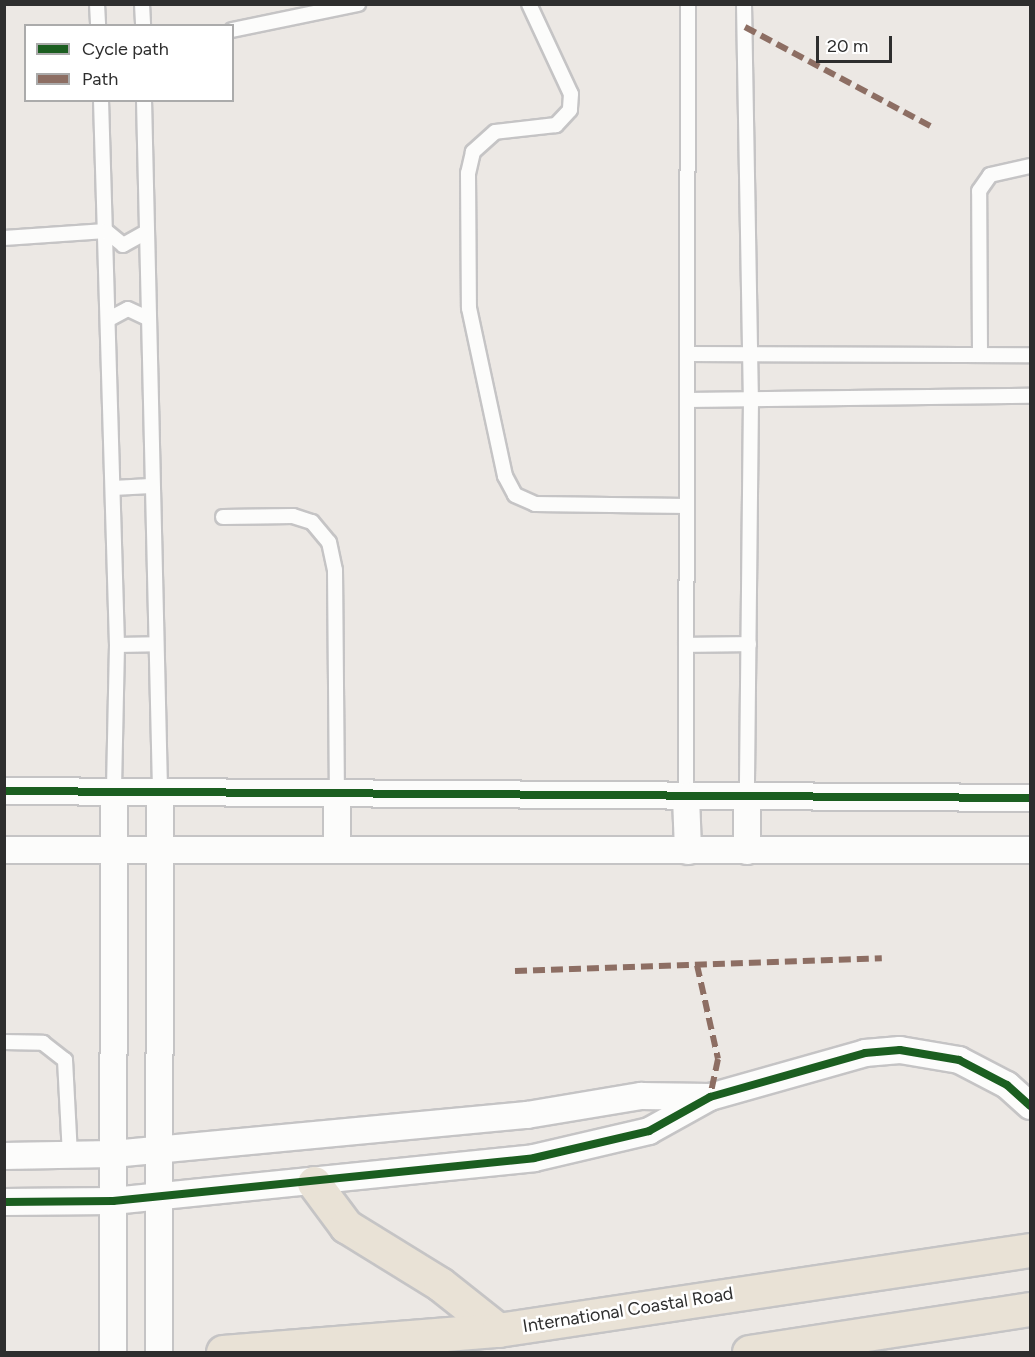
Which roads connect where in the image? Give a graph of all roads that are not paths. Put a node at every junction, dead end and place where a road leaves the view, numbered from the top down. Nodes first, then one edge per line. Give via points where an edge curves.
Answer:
1 (97, 4) edge
2 (142, 4) edge
3 (358, 4) edge
4 (529, 4) edge
5 (688, 4) edge
6 (744, 4) edge
7 (98, 24) edge
8 (143, 24) edge
9 (234, 30) edge
10 (101, 102) edge
11 (144, 102) edge
12 (1030, 166) edge
13 (106, 231) junction
14 (146, 232) junction
15 (4, 238) edge
16 (147, 318) junction
17 (109, 319) junction
18 (687, 354) junction
19 (751, 354) junction
20 (980, 355) junction
21 (1030, 356) edge
22 (1030, 396) edge
23 (751, 399) junction
24 (687, 400) junction
25 (152, 486) junction
26 (113, 488) junction
27 (687, 506) junction
28 (223, 517) dead end
29 (156, 644) junction
30 (749, 644) junction
31 (117, 645) junction
32 (686, 645) junction
33 (160, 790) junction
34 (4, 791) edge
35 (114, 791) junction
36 (337, 793) junction
37 (686, 796) junction
38 (747, 797) junction
39 (1030, 798) edge
40 (4, 850) edge
41 (114, 850) junction
42 (160, 850) junction
43 (337, 850) junction
44 (1030, 850) edge
45 (687, 851) junction
46 (747, 851) junction
47 (4, 1042) edge
48 (710, 1097) junction
49 (1030, 1106) edge
50 (159, 1150) junction
51 (113, 1154) junction
52 (70, 1155) junction
53 (4, 1156) edge
54 (314, 1183) junction
55 (160, 1197) junction
56 (113, 1201) junction
57 (4, 1202) edge
58 (1030, 1250) edge
59 (1030, 1309) edge
60 (498, 1330) junction
61 (113, 1353) edge
62 (159, 1353) edge
63 (223, 1353) edge
64 (749, 1353) edge

1 - 7 lane
2 - 8 lane
3 - 9 lane
4 - 27 lane via 571,94 570,110 556,125 503,129 487,137 473,152 468,173 469,308 505,476 515,495 535,504
5 - 18 lane
6 - 19 lane
10 - 13 lane
11 - 14 lane
12 - 20 lane via 990,176 979,191
13 - 14 lane via 123,245
13 - 15 lane
13 - 17 lane
14 - 16 lane
16 - 17 lane via 128,309
16 - 25 lane
17 - 26 lane
18 - 19 lane
18 - 24 lane
19 - 20 lane
19 - 23 lane
20 - 21 lane
22 - 23 lane
23 - 24 lane
23 - 30 lane
24 - 27 lane
25 - 26 lane
25 - 29 lane
26 - 31 lane
27 - 32 lane
28 - 36 lane via 293,516 312,522 329,542 334,570
29 - 31 lane
29 - 33 lane
30 - 32 lane
30 - 38 lane
31 - 35 lane
32 - 37 lane
33 - 35 street
33 - 36 street
33 - 42 street
34 - 35 street
35 - 41 street
36 - 37 street
36 - 43 street
37 - 38 street
37 - 45 street
38 - 39 street
38 - 46 street
40 - 41 street
41 - 42 street
41 - 51 street
42 - 43 street
42 - 50 street
43 - 45 street
44 - 46 street
45 - 46 street
47 - 52 lane via 43,1043 65,1060
48 - 49 street via 865,1053 900,1050 959,1060 1007,1084
48 - 50 street via 641,1096 527,1115
48 - 54 street via 648,1131 600,1146
50 - 51 street
50 - 55 street
51 - 52 street
51 - 56 street
52 - 53 street
54 - 55 street
54 - 60 highway via 346,1226 440,1284
55 - 56 street
55 - 62 street
56 - 57 street
56 - 61 street
58 - 60 highway, International Coastal Road
59 - 64 highway
60 - 63 highway, International Coastal Road

